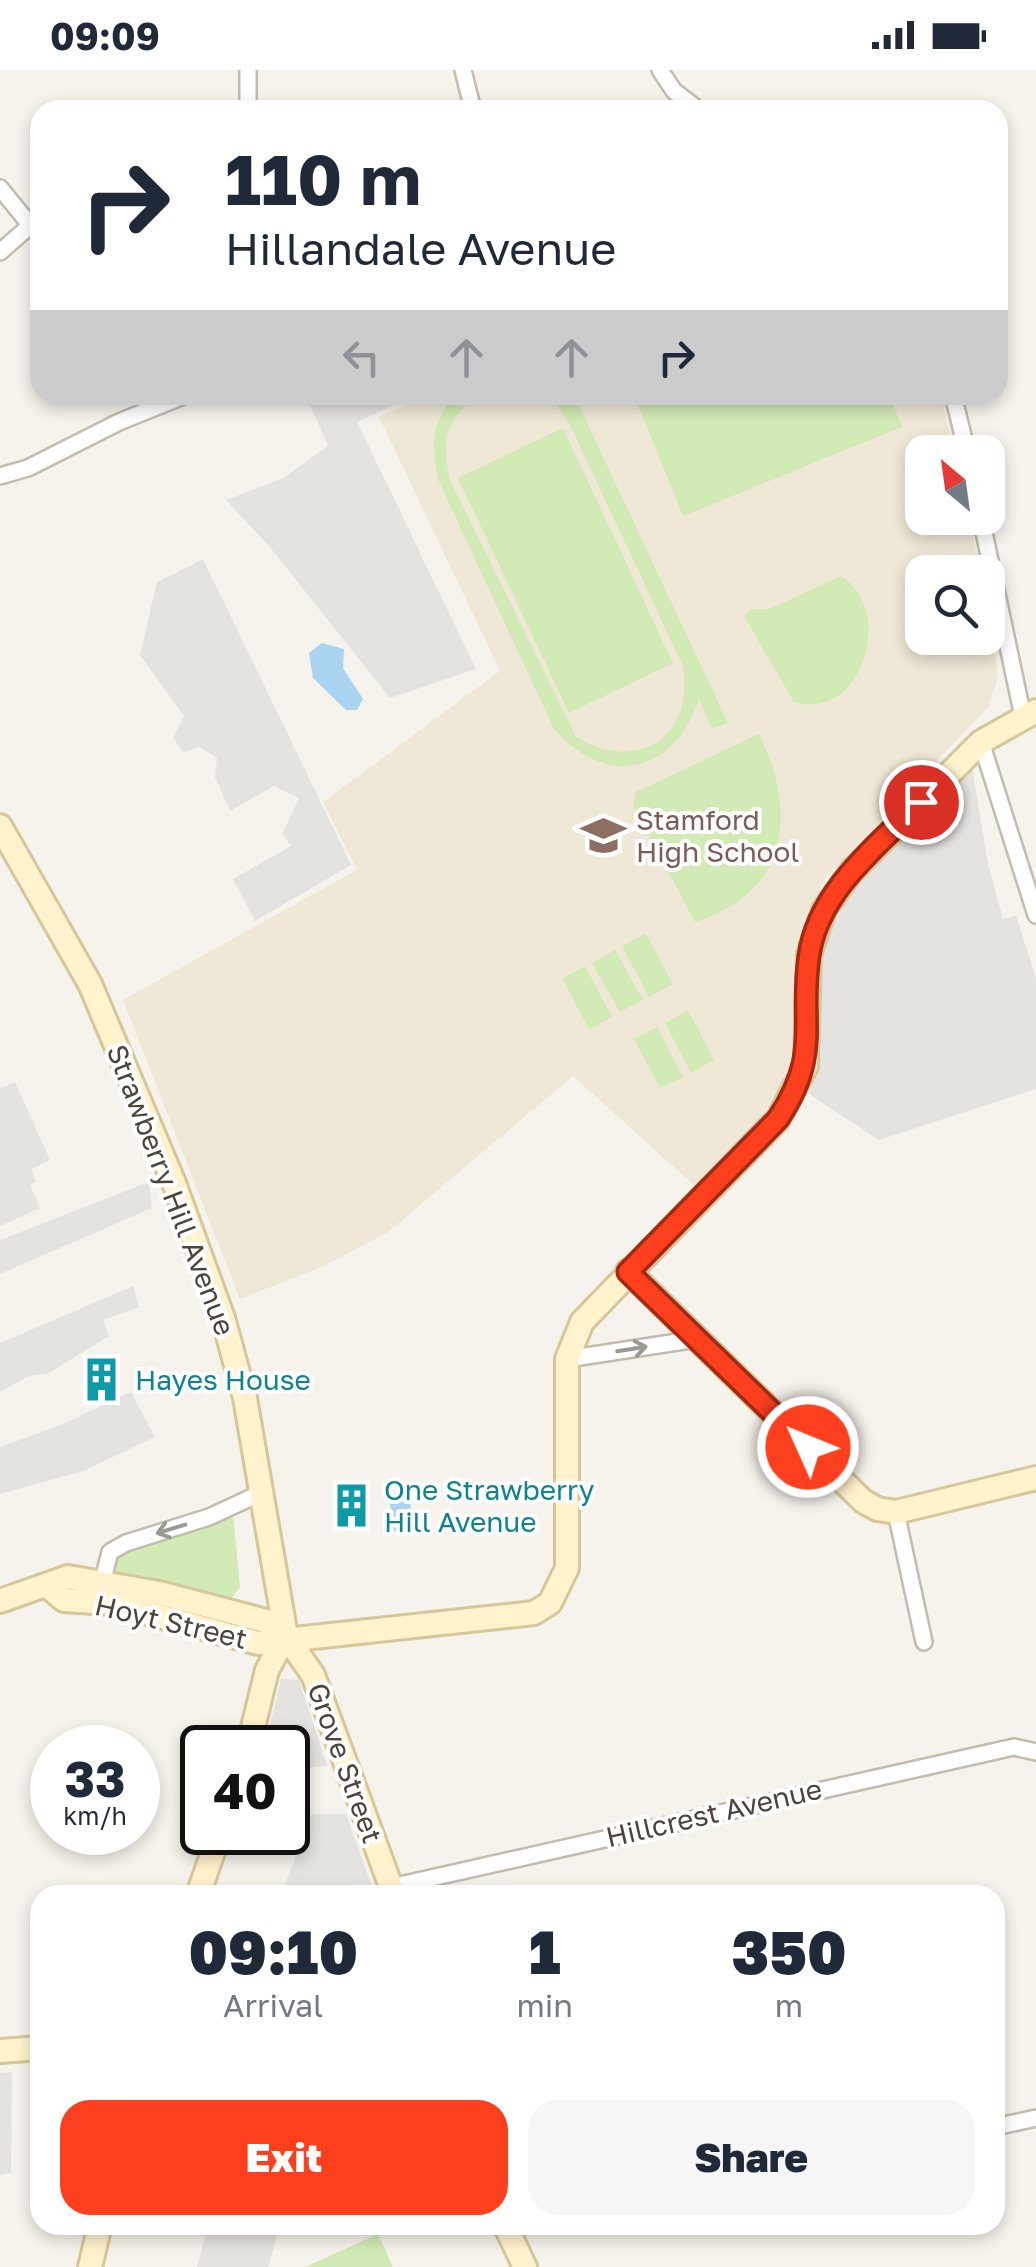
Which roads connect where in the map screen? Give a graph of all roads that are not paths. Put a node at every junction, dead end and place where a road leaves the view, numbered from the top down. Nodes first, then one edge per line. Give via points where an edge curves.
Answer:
1 (248, 70) edge
2 (463, 70) edge
3 (660, 70) edge
4 (248, 100) edge
5 (470, 100) edge
6 (686, 100) edge
7 (0, 188) edge
8 (30, 224) edge
9 (30, 234) edge
10 (0, 252) edge
11 (143, 405) edge
12 (955, 405) edge
13 (963, 435) edge
14 (2, 470) edge
15 (985, 535) edge
16 (1030, 714) edge
17 (981, 742) junction
18 (0, 826) edge
19 (1036, 915) edge
20 (628, 1272) junction
21 (698, 1339) junction
22 (567, 1359) junction
23 (1036, 1478) edge
24 (260, 1493) junction
25 (896, 1512) junction
26 (102, 1583) junction
27 (46, 1586) junction
28 (0, 1601) edge
29 (286, 1636) junction
30 (924, 1642) dead end
31 (253, 1725) edge
32 (1036, 1752) edge
33 (212, 1855) edge
34 (201, 1885) edge
35 (391, 1885) edge
36 (419, 1885) edge
37 (30, 2049) edge
38 (0, 2052) edge
39 (1036, 2118) edge
40 (1005, 2124) edge
41 (98, 2235) edge
42 (510, 2235) edge
43 (90, 2267) edge
44 (526, 2267) edge

1 - 4 street
2 - 5 street
3 - 6 street
7 - 8 street
9 - 10 street
11 - 14 street
12 - 13 street
15 - 16 street
16 - 17 street
17 - 19 street
17 - 20 street via 851,872 824,910 809,954 806,1066 786,1107
18 - 24 street, Strawberry Hill Avenue via 90,984 174,1183 223,1318
20 - 21 street
20 - 22 street via 582,1322
22 -> 21 street
21 - 25 street via 863,1501
22 - 29 street via 567,1568 550,1603 508,1618
23 - 25 street
24 -> 26 street, Hoyt Street via 110,1552
24 - 29 street, Strawberry Hill Avenue
25 - 30 street
26 - 27 street, Hoyt Street via 68,1577
26 - 29 street, Hoyt Street via 270,1622
27 - 28 street, Hoyt Street
27 - 29 street, Hoyt Street via 64,1600 112,1603 258,1642
29 - 31 street via 266,1670
29 - 35 street, Grove Street via 314,1675
32 - 36 street, Hillcrest Avenue via 994,1751
33 - 34 street
37 - 38 street
39 - 40 street
41 - 43 street
42 - 44 street

